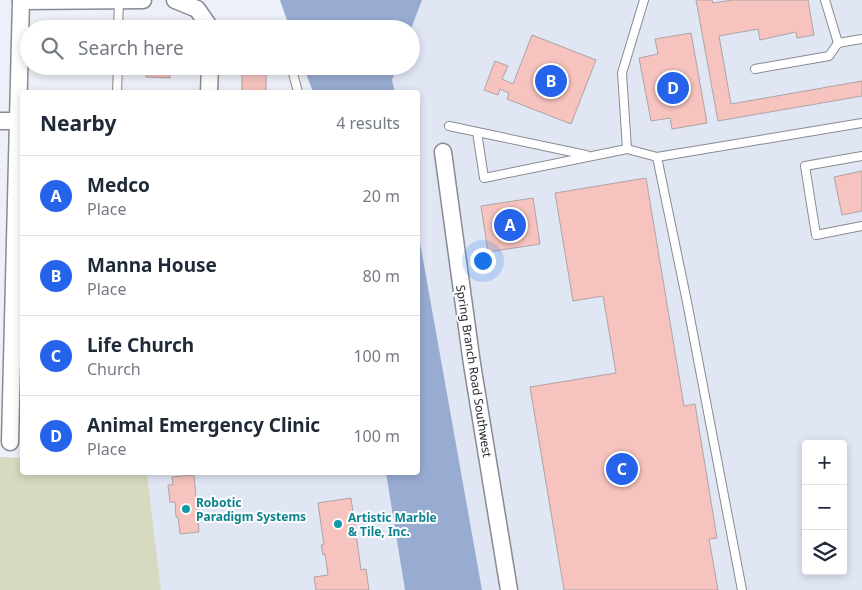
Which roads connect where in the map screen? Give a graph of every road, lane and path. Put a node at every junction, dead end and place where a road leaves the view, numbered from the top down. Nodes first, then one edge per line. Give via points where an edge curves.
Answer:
1 (22, 0) edge
2 (143, 0) edge
3 (177, 0) edge
4 (644, 0) edge
5 (825, 0) edge
6 (119, 1) edge
7 (21, 20) edge
8 (118, 20) edge
9 (204, 20) edge
10 (862, 39) edge
11 (838, 43) junction
12 (20, 60) edge
13 (755, 69) dead end
14 (118, 75) edge
15 (210, 75) edge
16 (293, 75) edge
17 (117, 90) edge
18 (209, 90) edge
19 (297, 90) edge
20 (0, 120) edge
21 (18, 121) junction
22 (862, 123) edge
23 (449, 126) dead end
24 (477, 132) junction
25 (627, 149) junction
26 (443, 152) dead end
27 (590, 156) junction
28 (862, 156) edge
29 (657, 157) junction
30 (862, 226) edge
31 (11, 442) edge
32 (510, 590) edge
33 (742, 590) edge

1 - 6 street
1 - 7 street
2 - 6 street
3 - 9 street via 196,9
4 - 25 lane via 622,73
5 - 11 lane
6 - 8 lane
10 - 11 lane
11 - 13 lane via 829,56
12 - 21 street
14 - 17 lane
15 - 18 street
16 - 19 lane
20 - 21 street
21 - 31 street
22 - 29 lane
23 - 24 lane
24 - 27 lane
24 - 27 lane via 484,178
25 - 27 lane
25 - 29 lane
26 - 32 street, Spring Branch Road Southwest via 472,364
28 - 30 lane via 805,166 816,235
29 - 33 lane

